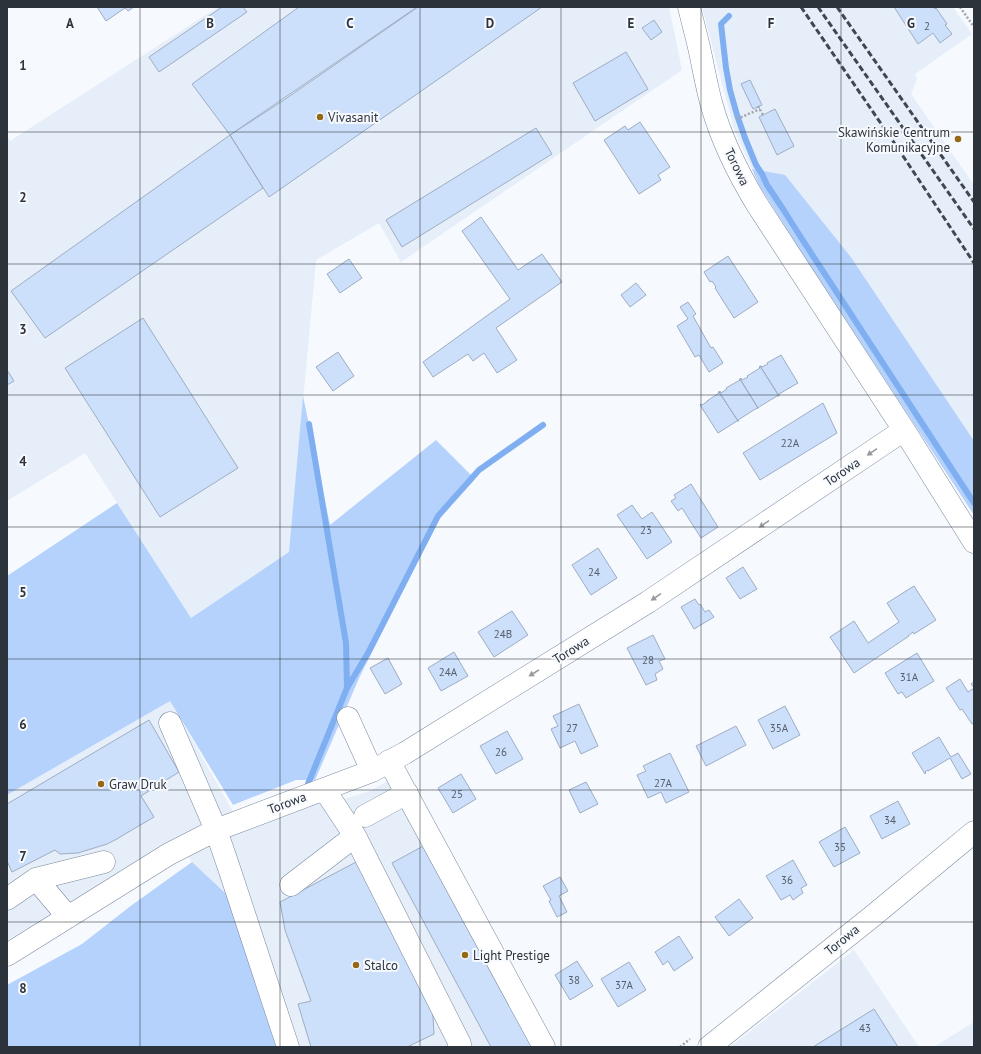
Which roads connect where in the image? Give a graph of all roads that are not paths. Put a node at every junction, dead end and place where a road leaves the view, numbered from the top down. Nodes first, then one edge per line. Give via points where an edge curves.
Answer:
1 (689, 7) edge
2 (904, 430) junction
3 (974, 542) edge
4 (348, 718) dead end
5 (170, 723) dead end
6 (381, 766) junction
7 (324, 789) junction
8 (407, 793) junction
9 (365, 816) dead end
10 (216, 830) junction
11 (974, 832) edge
12 (355, 836) junction
13 (104, 862) dead end
14 (36, 879) junction
15 (291, 885) dead end
16 (7, 899) edge
17 (68, 917) junction
18 (7, 955) edge
19 (288, 1047) edge
20 (459, 1047) edge
21 (544, 1047) edge
22 (709, 1047) edge

1 - 2 street, Torowa via 712,105 745,185
2 - 3 street, Torowa
2 -> 6 street, Torowa via 648,602
4 - 6 street
5 - 10 street
6 - 7 street, Torowa
6 - 8 street
7 - 10 street, Torowa
7 - 12 street
8 - 9 street
8 - 21 street
10 - 17 street, Torowa via 169,854
10 - 19 street
11 - 22 street, Torowa
12 - 15 street
12 - 20 street via 460,1044
13 - 14 street
14 - 16 street
14 - 17 street
17 - 18 street, Torowa

